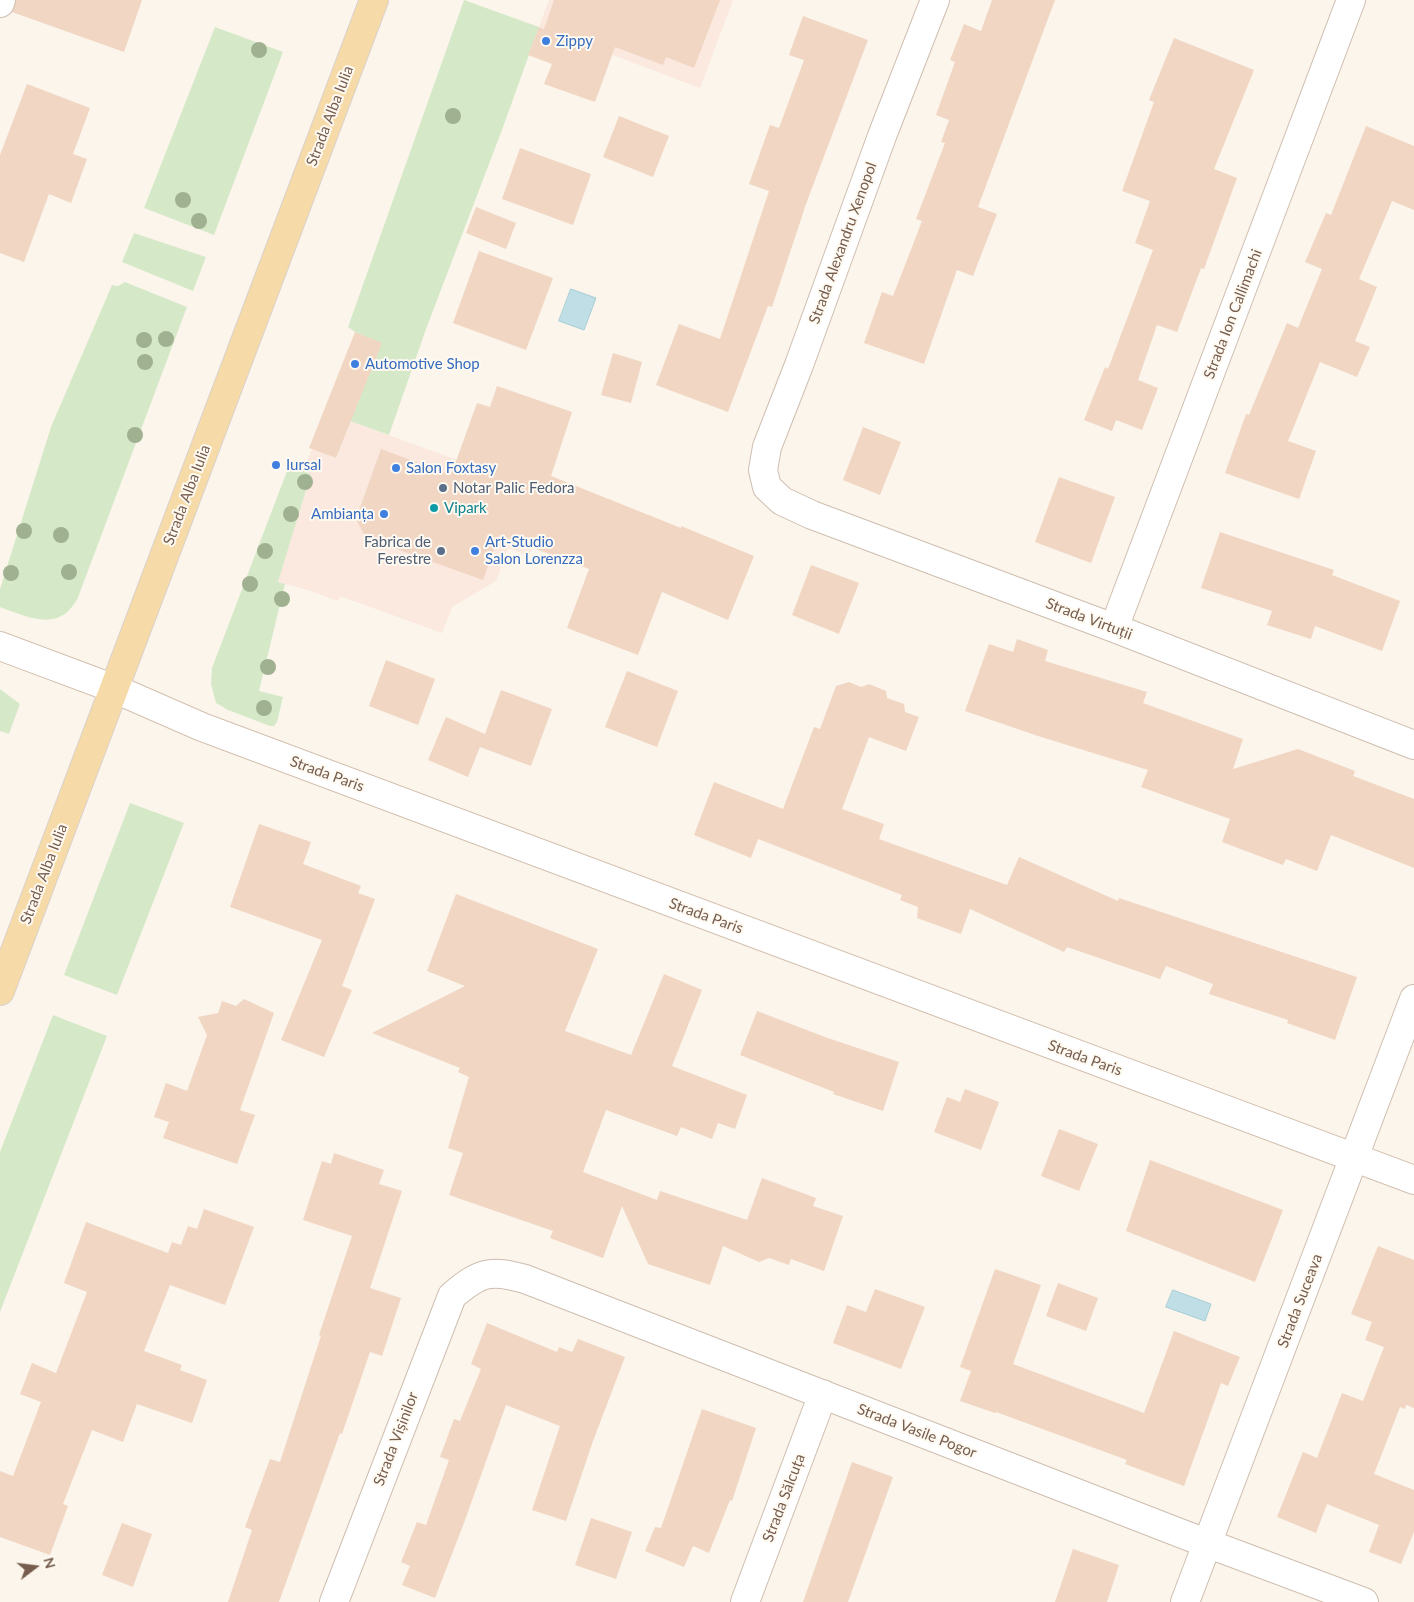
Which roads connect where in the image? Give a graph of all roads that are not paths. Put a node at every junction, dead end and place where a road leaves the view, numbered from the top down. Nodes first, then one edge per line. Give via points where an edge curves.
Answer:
1 (374, 0) edge
2 (935, 0) edge
3 (1351, 0) edge
4 (767, 488) joint
5 (1114, 628) junction
6 (0, 646) edge
7 (114, 689) junction
8 (1414, 745) edge
9 (0, 991) edge
10 (1414, 999) edge
11 (1354, 1158) junction
12 (1414, 1180) edge
13 (468, 1282) joint
14 (823, 1394) junction
15 (1207, 1543) junction
16 (334, 1602) edge
17 (745, 1602) edge
18 (1186, 1602) edge
19 (1364, 1602) edge

1 - 7 main road, Strada Alba Iulia
2 - 4 street, Strada Alexandru Xenopol via 767,447 763,470
3 - 5 street, Strada Ion Callimachi
4 - 5 street, Strada Virtuții via 782,501 812,515
5 - 8 street, Strada Virtuții
6 - 7 street, Strada Paris
7 - 9 main road, Strada Alba Iulia
7 - 11 street, Strada Paris via 202,727
10 - 11 street, Strada Suceava
11 - 12 street, Strada Paris
11 - 15 street, Strada Suceava
13 - 14 street, Strada Vasile Pogor via 487,1274 502,1273 525,1279
13 - 16 street, Strada Vișinilor via 452,1296
14 - 15 street, Strada Vasile Pogor
14 - 17 street, Strada Sălcuța
15 - 18 street, Strada Suceava
15 - 19 street, Strada Vasile Pogor

